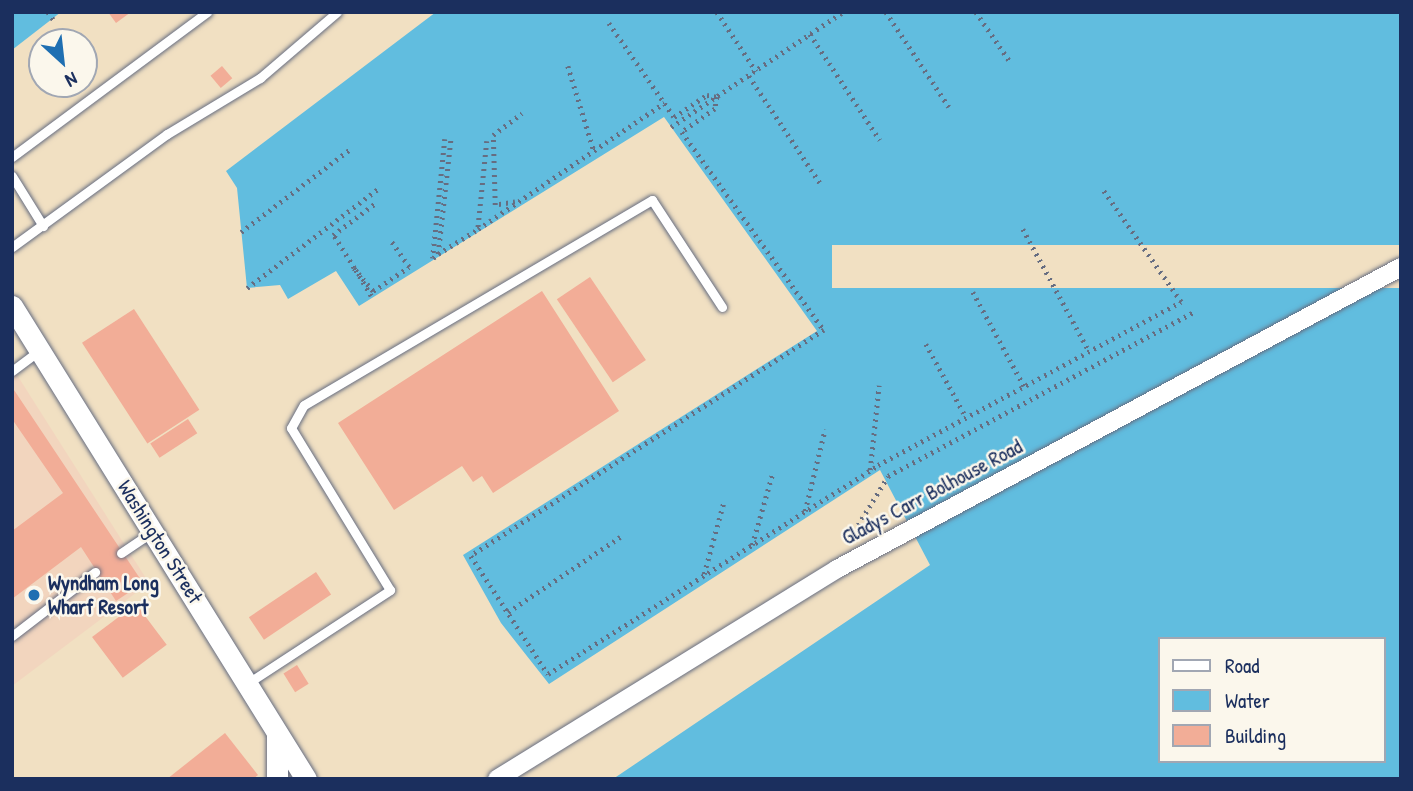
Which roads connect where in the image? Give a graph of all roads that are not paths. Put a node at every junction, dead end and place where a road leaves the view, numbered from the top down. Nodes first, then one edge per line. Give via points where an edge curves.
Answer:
1 (207, 12) edge
2 (337, 12) edge
3 (12, 157) edge
4 (12, 176) edge
5 (43, 226) junction
6 (12, 247) edge
7 (1401, 267) edge
8 (12, 306) edge
9 (722, 307) dead end
10 (40, 350) junction
11 (12, 371) edge
12 (153, 531) junction
13 (121, 553) dead end
14 (95, 572) dead end
15 (12, 636) edge
16 (248, 683) junction
17 (277, 730) junction
18 (277, 779) edge
19 (306, 779) edge
20 (497, 779) edge

1 - 3 lane
2 - 5 lane via 260,78 167,134
4 - 5 lane
5 - 6 lane
7 - 20 street, Gladys Carr Bolhouse Road via 888,541
8 - 10 street, Washington Street
9 - 16 lane via 653,200 304,405 290,428 390,590
10 - 11 lane
10 - 12 street, Washington Street
12 - 13 lane
12 - 16 street, Washington Street
14 - 15 lane
16 - 17 street, Washington Street
17 - 18 street
17 - 19 street, Washington Street

